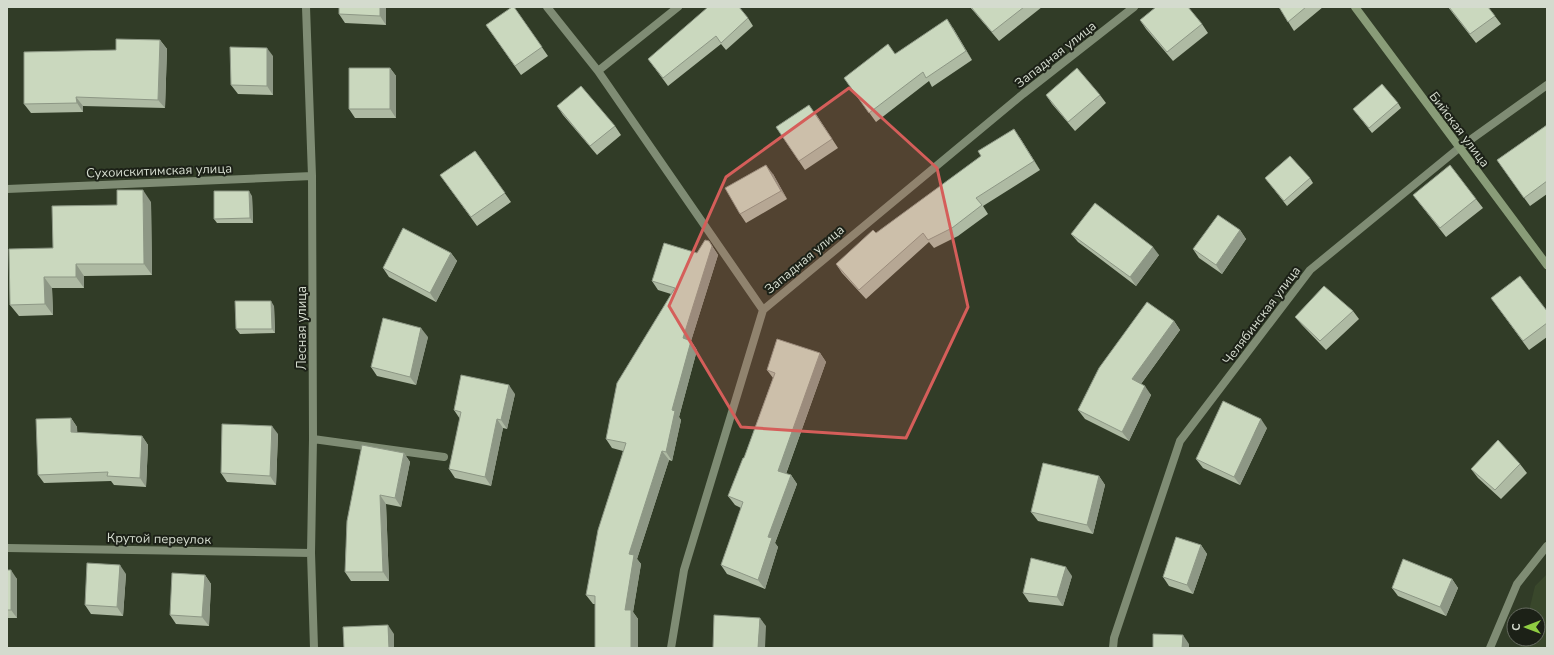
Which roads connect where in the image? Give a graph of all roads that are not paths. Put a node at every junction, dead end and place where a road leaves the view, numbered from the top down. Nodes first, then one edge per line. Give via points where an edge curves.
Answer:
1 (306, 7) edge
2 (547, 7) edge
3 (678, 7) edge
4 (1134, 7) edge
5 (1355, 7) edge
6 (598, 71) junction
7 (1547, 85) edge
8 (1460, 148) junction
9 (312, 176) junction
10 (7, 188) edge
11 (1547, 265) edge
12 (762, 310) junction
13 (313, 439) junction
14 (444, 457) dead end
15 (1547, 546) edge
16 (7, 548) edge
17 (311, 553) junction
18 (314, 648) edge
19 (671, 648) edge
20 (1113, 648) edge
21 (1490, 648) edge

1 - 9 lane, Лесная улица
2 - 6 lane
3 - 6 lane
4 - 12 lane, Западная улица via 1023,94
5 - 8 street, Бийская улица
6 - 12 lane
7 - 8 lane, Челябинская улица
8 - 11 street, Бийская улица
8 - 20 lane, Челябинская улица via 1310,270 1180,441 1114,638
9 - 10 lane, Сухоискитимская улица
9 - 13 lane, Лесная улица
12 - 19 lane, Западная улица via 684,570
13 - 14 lane
13 - 17 lane, Лесная улица
15 - 21 lane via 1517,584
16 - 17 lane, Крутой переулок
17 - 18 lane, Лесная улица

